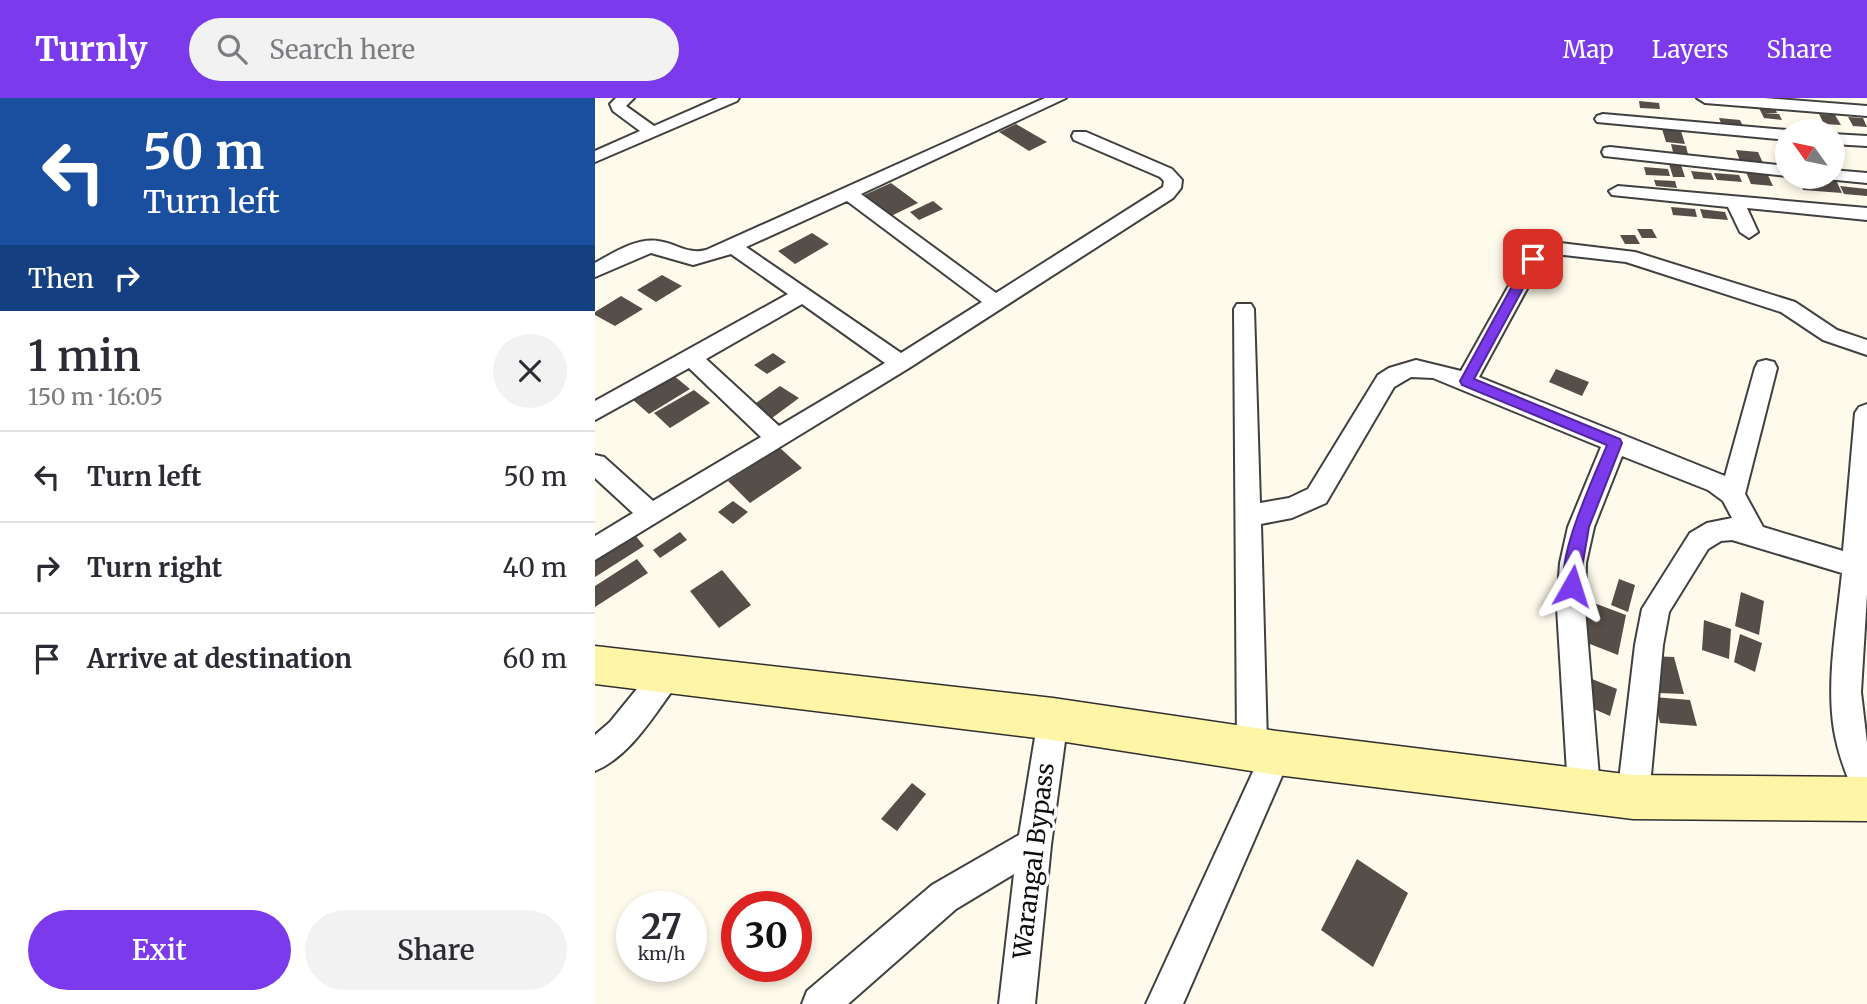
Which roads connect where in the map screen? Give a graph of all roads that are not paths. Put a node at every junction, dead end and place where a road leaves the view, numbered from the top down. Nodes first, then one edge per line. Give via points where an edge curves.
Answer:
1 (626, 98) edge
2 (731, 98) edge
3 (1058, 98) edge
4 (1705, 98) edge
5 (1744, 100) edge
6 (1867, 111) edge
7 (1603, 119) dead end
8 (652, 132) junction
9 (1080, 136) dead end
10 (1845, 140) edge
11 (1867, 141) edge
12 (1610, 152) dead end
13 (1773, 155) edge
14 (595, 157) edge
15 (1845, 176) edge
16 (1867, 178) edge
17 (1618, 191) dead end
18 (848, 193) junction
19 (1734, 201) junction
20 (1800, 207) junction
21 (1867, 214) edge
22 (1749, 232) dead end
23 (732, 246) junction
24 (595, 271) edge
25 (803, 295) junction
26 (996, 303) junction
27 (1244, 309) dead end
28 (1867, 348) edge
29 (691, 358) junction
30 (901, 363) junction
31 (1766, 368) dead end
32 (1466, 381) junction
33 (595, 411) edge
34 (1867, 412) edge
35 (777, 438) junction
36 (1615, 443) junction
37 (595, 464) edge
38 (1731, 494) junction
39 (650, 513) junction
40 (1248, 514) junction
41 (1754, 536) junction
42 (595, 549) edge
43 (1855, 566) junction
44 (595, 665) edge
45 (668, 673) junction
46 (1053, 719) junction
47 (1265, 751) junction
48 (595, 755) edge
49 (1867, 786) edge
50 (1584, 789) junction
51 (1633, 797) junction
52 (1867, 799) edge
53 (1034, 845) junction
54 (820, 1004) edge
55 (1017, 1004) edge
56 (1164, 1004) edge

1 - 8 street via 619,108
2 - 8 street
3 - 18 street
4 - 5 street
5 - 6 street
5 - 13 street
7 - 13 street
8 - 14 street
9 - 26 street via 1166,173 1173,180 1172,188
10 - 11 street
12 - 13 street
13 - 20 street
15 - 16 street
17 - 19 street
18 - 23 street
18 - 26 street
19 - 20 street
19 - 22 street
20 - 21 street
23 - 24 street via 696,260 659,247 647,248
23 - 25 street
25 - 29 street
25 - 30 street
26 - 30 street
27 - 40 street
28 - 32 street via 1830,335 1788,307 1628,256 1552,248 1533,259
29 - 33 street
29 - 35 street
30 - 35 street
31 - 38 street
32 - 36 street
32 - 40 street via 1411,366 1398,371 1386,381 1317,496 1283,513
34 - 43 street
35 - 39 street
36 - 38 street via 1717,483
36 - 50 street via 1581,527 1573,563 1571,608
37 - 39 street
38 - 41 street
39 - 42 street
40 - 47 street
41 - 43 street
41 - 51 street via 1732,529 1716,531 1699,541 1656,609
43 - 49 street via 1846,721 1854,760
44 - 45 main road
45 - 46 main road
45 - 48 street via 621,733
46 - 47 main road
46 - 53 street, Warangal Bypass
47 - 50 main road
47 - 56 street
50 - 51 main road
51 - 52 main road
53 - 54 street via 943,897
53 - 55 street, Warangal Bypass

